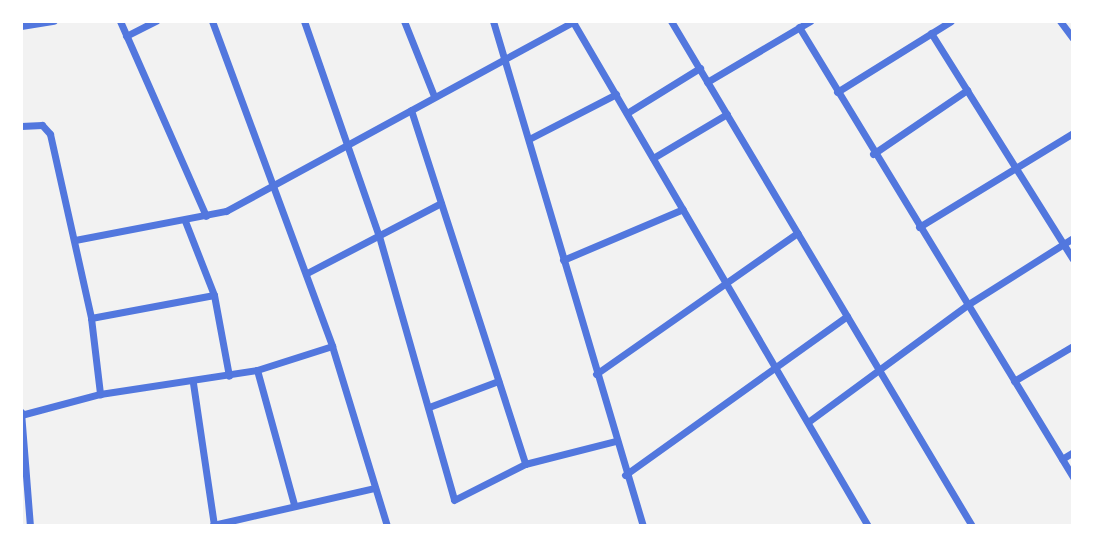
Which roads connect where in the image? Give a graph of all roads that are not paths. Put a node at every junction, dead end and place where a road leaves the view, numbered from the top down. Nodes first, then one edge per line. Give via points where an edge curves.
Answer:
1 (54, 21) edge
2 (120, 21) edge
3 (156, 21) edge
4 (212, 21) edge
5 (304, 21) edge
6 (404, 21) edge
7 (493, 21) edge
8 (671, 21) edge
9 (810, 21) edge
10 (951, 21) edge
11 (1060, 21) edge
12 (574, 22) edge
13 (21, 26) edge
14 (799, 27) junction
15 (931, 33) junction
16 (126, 36) junction
17 (1073, 38) edge
18 (506, 56) junction
19 (700, 68) junction
20 (707, 82) junction
21 (967, 90) junction
22 (837, 92) junction
23 (616, 94) junction
24 (434, 96) junction
25 (411, 110) junction
26 (627, 113) junction
27 (727, 114) junction
28 (21, 126) edge
29 (1073, 133) edge
30 (528, 139) junction
31 (349, 146) junction
32 (873, 154) junction
33 (653, 158) junction
34 (1018, 171) junction
35 (278, 186) junction
36 (441, 203) junction
37 (683, 209) junction
38 (206, 216) junction
39 (185, 221) junction
40 (919, 228) junction
41 (797, 233) junction
42 (379, 236) junction
43 (1073, 238) edge
44 (75, 240) junction
45 (1063, 243) junction
46 (1073, 258) edge
47 (563, 260) junction
48 (307, 274) junction
49 (727, 282) junction
50 (214, 295) junction
51 (967, 305) junction
52 (847, 316) junction
53 (91, 318) junction
54 (1073, 345) edge
55 (331, 346) junction
56 (879, 366) junction
57 (777, 369) junction
58 (257, 370) junction
59 (596, 374) junction
60 (229, 376) junction
61 (498, 381) junction
62 (1014, 381) junction
63 (193, 383) junction
64 (100, 394) junction
65 (429, 407) junction
66 (21, 414) edge
67 (808, 422) junction
68 (615, 441) junction
69 (1073, 452) edge
70 (1062, 459) junction
71 (525, 464) junction
72 (625, 475) junction
73 (1073, 477) edge
74 (374, 488) junction
75 (294, 504) junction
76 (214, 525) edge
77 (30, 526) edge
78 (387, 526) edge
79 (643, 526) edge
80 (868, 526) edge
81 (972, 526) edge

1 - 13 street
2 - 16 street
3 - 16 street
4 - 35 street
5 - 31 street
6 - 24 street
7 - 18 street
8 - 19 street
9 - 14 street
10 - 15 street
11 - 17 street
12 - 18 street
12 - 23 street
14 - 20 street
14 - 22 street
15 - 21 street
15 - 22 street
16 - 38 street
18 - 24 street
18 - 30 street
19 - 20 street
19 - 26 street
20 - 27 street
21 - 32 street
21 - 34 street
22 - 32 street
23 - 26 street
23 - 30 street
24 - 25 street
25 - 31 street
25 - 36 street
26 - 33 street
27 - 33 street
27 - 41 street
28 - 44 street via 42,125 50,134
29 - 34 street
30 - 47 street
31 - 35 street
31 - 42 street
32 - 40 street
33 - 37 street
34 - 40 street
34 - 45 street
35 - 38 street
35 - 48 street
36 - 42 street
36 - 61 street
37 - 47 street
37 - 49 street
38 - 39 street
39 - 44 street
39 - 50 street
40 - 51 street
41 - 49 street
41 - 52 street
42 - 48 street
42 - 65 street
43 - 45 street
44 - 53 street
45 - 46 street
45 - 51 street
47 - 59 street
48 - 55 street
49 - 57 street
49 - 59 street
50 - 53 street
50 - 60 street
51 - 56 street
51 - 62 street
52 - 56 street
52 - 57 street
53 - 64 street
54 - 62 street
55 - 58 street
55 - 74 street
56 - 67 street
56 - 81 street
57 - 67 street
57 - 72 street
58 - 60 street
58 - 75 street
59 - 68 street
60 - 63 street
61 - 65 street
61 - 71 street
62 - 70 street
63 - 64 street
63 - 76 street
64 - 66 street
65 - 71 street via 454,499
66 - 77 street
67 - 80 street
68 - 71 street
68 - 72 street
69 - 70 street
70 - 73 street
72 - 79 street
74 - 75 street
74 - 78 street
75 - 76 street

